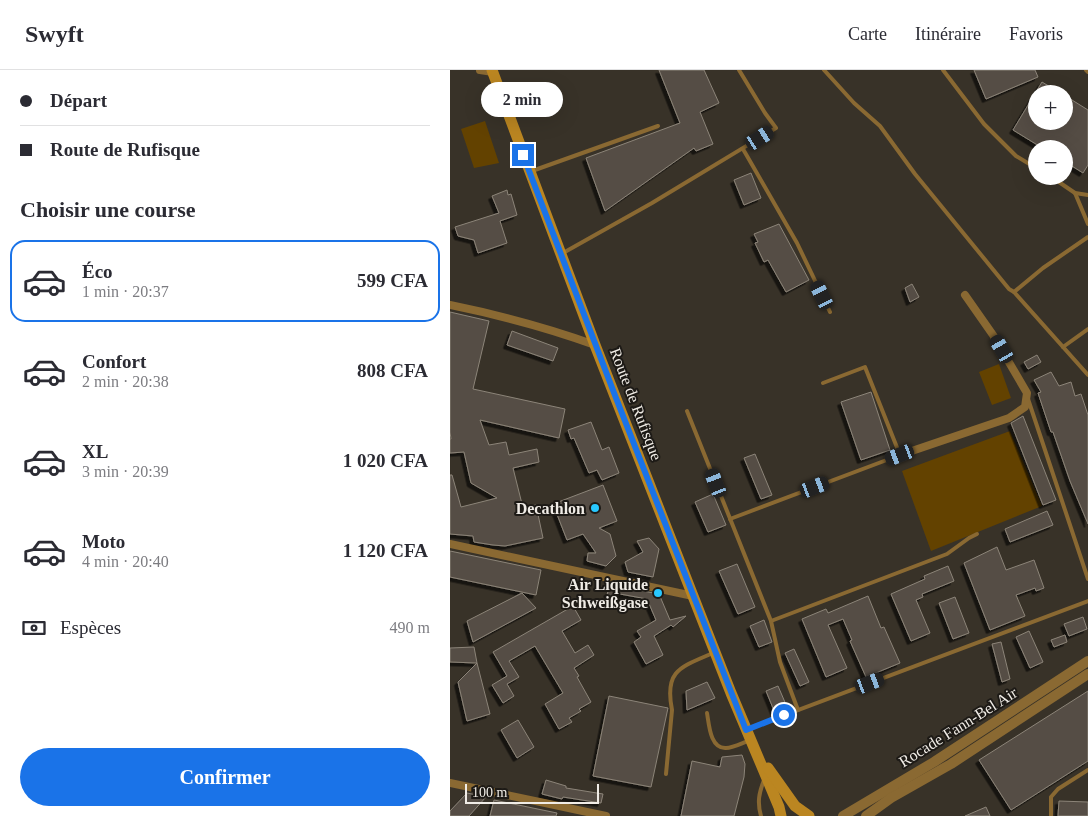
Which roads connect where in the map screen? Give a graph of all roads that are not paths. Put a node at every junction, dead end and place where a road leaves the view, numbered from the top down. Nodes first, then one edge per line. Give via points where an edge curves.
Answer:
1 (480, 70) edge
2 (739, 70) edge
3 (824, 70) edge
4 (943, 70) edge
5 (492, 71) edge
6 (658, 126) dead end
7 (743, 149) junction
8 (1028, 163) edge
9 (530, 172) junction
10 (1063, 185) edge
11 (1075, 193) junction
12 (1088, 195) edge
13 (1088, 224) edge
14 (1088, 237) edge
15 (561, 254) junction
16 (1014, 292) junction
17 (965, 295) dead end
18 (450, 305) edge
19 (830, 312) dead end
20 (1088, 329) edge
21 (595, 345) junction
22 (1063, 347) junction
23 (1088, 375) edge
24 (823, 384) dead end
25 (1027, 393) junction
26 (687, 411) dead end
27 (900, 455) junction
28 (730, 519) junction
29 (977, 534) dead end
30 (450, 544) edge
31 (1088, 579) edge
32 (693, 596) junction
33 (1088, 601) edge
34 (771, 621) junction
35 (715, 652) junction
36 (1088, 662) edge
37 (1088, 674) edge
38 (798, 710) junction
39 (707, 713) dead end
40 (750, 739) junction
41 (1088, 770) edge
42 (666, 774) dead end
43 (766, 776) junction
44 (450, 783) edge
45 (606, 816) edge
46 (761, 816) edge
47 (781, 816) edge
48 (809, 816) edge
49 (843, 816) edge
50 (866, 816) edge
51 (1051, 816) edge

1 - 5 street
2 - 7 lane via 776,128
3 - 16 lane via 854,104 880,126 938,203
4 - 8 lane via 984,124 1016,156
5 - 9 main road, Route de Rufisque
6 - 9 lane
7 - 15 lane
7 - 19 lane via 797,243
9 - 15 main road, Route de Rufisque
10 - 11 lane
11 - 12 lane
11 - 13 lane
14 - 16 lane
15 - 21 main road, Route de Rufisque
16 - 22 lane
17 - 25 street
18 - 21 street via 555,330
20 - 22 lane
21 - 32 main road, Route de Rufisque
22 - 23 lane
24 - 27 lane via 865,367
25 - 27 street via 1025,407 1010,418
25 - 31 lane
26 - 28 lane
27 - 28 lane
28 - 34 lane
29 - 34 lane via 947,554
30 - 32 street
32 - 35 main road, Route de Rufisque
33 - 38 lane
34 - 38 lane via 780,662
35 - 40 main road, Route de Rufisque
35 - 42 lane via 674,673
36 - 49 street, Rocade Fann-Bel Air via 934,762
37 - 50 street, Rocade Fann-Bel Air
38 - 40 lane
39 - 40 lane via 716,746 726,748
40 - 43 main road, Route de Rufisque
40 - 48 main road, Route de Rufisque via 790,800
41 - 51 lane via 1051,797
43 - 46 lane via 759,793
43 - 47 main road, Route de Rufisque
44 - 45 street

